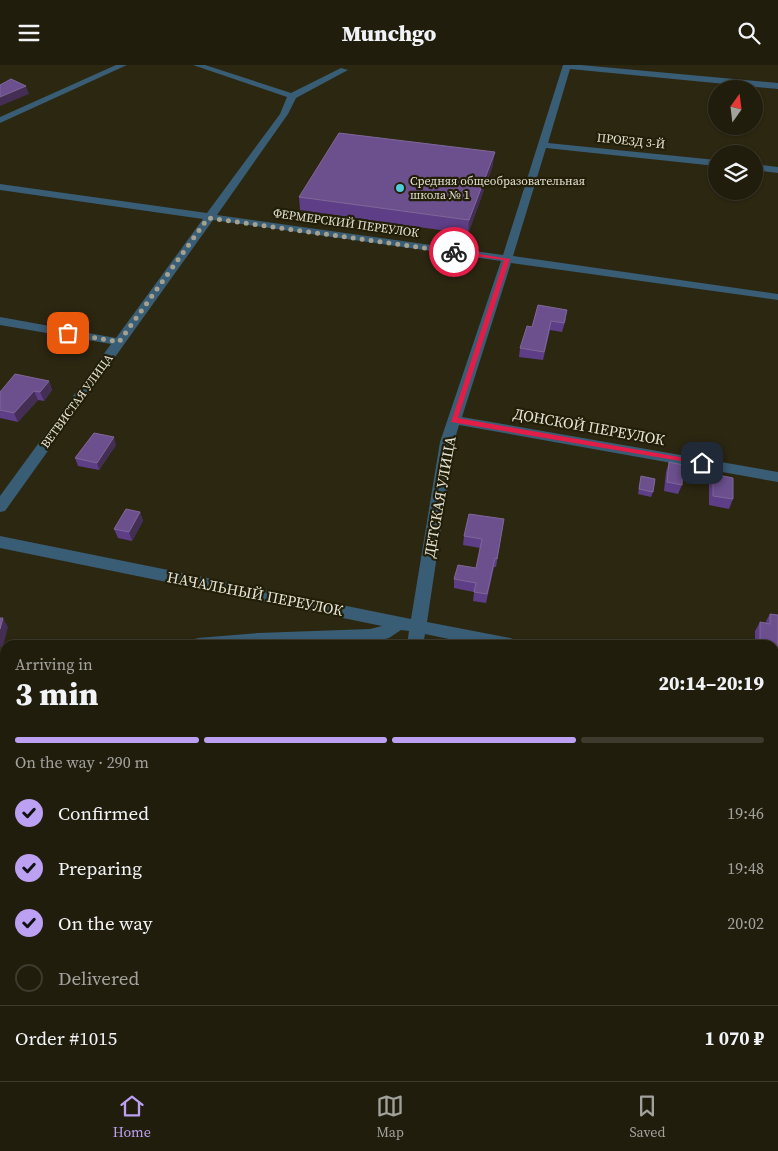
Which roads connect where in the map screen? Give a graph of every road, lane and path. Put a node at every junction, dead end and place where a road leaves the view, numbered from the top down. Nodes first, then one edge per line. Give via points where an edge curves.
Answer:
1 (123, 65) edge
2 (197, 65) edge
3 (567, 65) edge
4 (344, 70) dead end
5 (778, 87) edge
6 (292, 96) junction
7 (0, 120) edge
8 (543, 145) junction
9 (708, 162) edge
10 (763, 168) edge
11 (778, 170) edge
12 (0, 187) edge
13 (208, 218) junction
14 (507, 259) junction
15 (778, 297) edge
16 (0, 321) edge
17 (119, 342) junction
18 (454, 420) junction
19 (778, 477) edge
20 (0, 507) edge
21 (0, 543) edge
22 (399, 623) junction
23 (419, 625) junction
24 (258, 640) edge
25 (416, 640) edge
26 (487, 640) edge

1 - 7 street
2 - 6 street
3 - 5 street
3 - 8 street, ДЕТСКАЯ УЛИЦА
4 - 6 street
6 - 13 street, ВЕТВИСТАЯ УЛИЦА via 284,114
8 - 9 street, ПРОЕЗД 3-Й
8 - 14 street, ДЕТСКАЯ УЛИЦА
10 - 11 street
12 - 13 street, ФЕРМЕРСКИЙ ПЕРЕУЛОК
13 - 14 street, ФЕРМЕРСКИЙ ПЕРЕУЛОК
13 - 17 street, ВЕТВИСТАЯ УЛИЦА
14 - 15 street, ФЕРМЕРСКИЙ ПЕРЕУЛОК
14 - 18 street, ДЕТСКАЯ УЛИЦА
16 - 17 street
17 - 20 street, ВЕТВИСТАЯ УЛИЦА
18 - 19 street, ДОНСКОЙ ПЕРЕУЛОК
18 - 23 street, ДЕТСКАЯ УЛИЦА via 447,442
21 - 22 street, НАЧАЛЬНЫЙ ПЕРЕУЛОК
22 - 23 street, НАЧАЛЬНЫЙ ПЕРЕУЛОК
22 - 24 street via 370,636
23 - 25 street, ДЕТСКАЯ УЛИЦА
23 - 26 street, НАЧАЛЬНЫЙ ПЕРЕУЛОК

